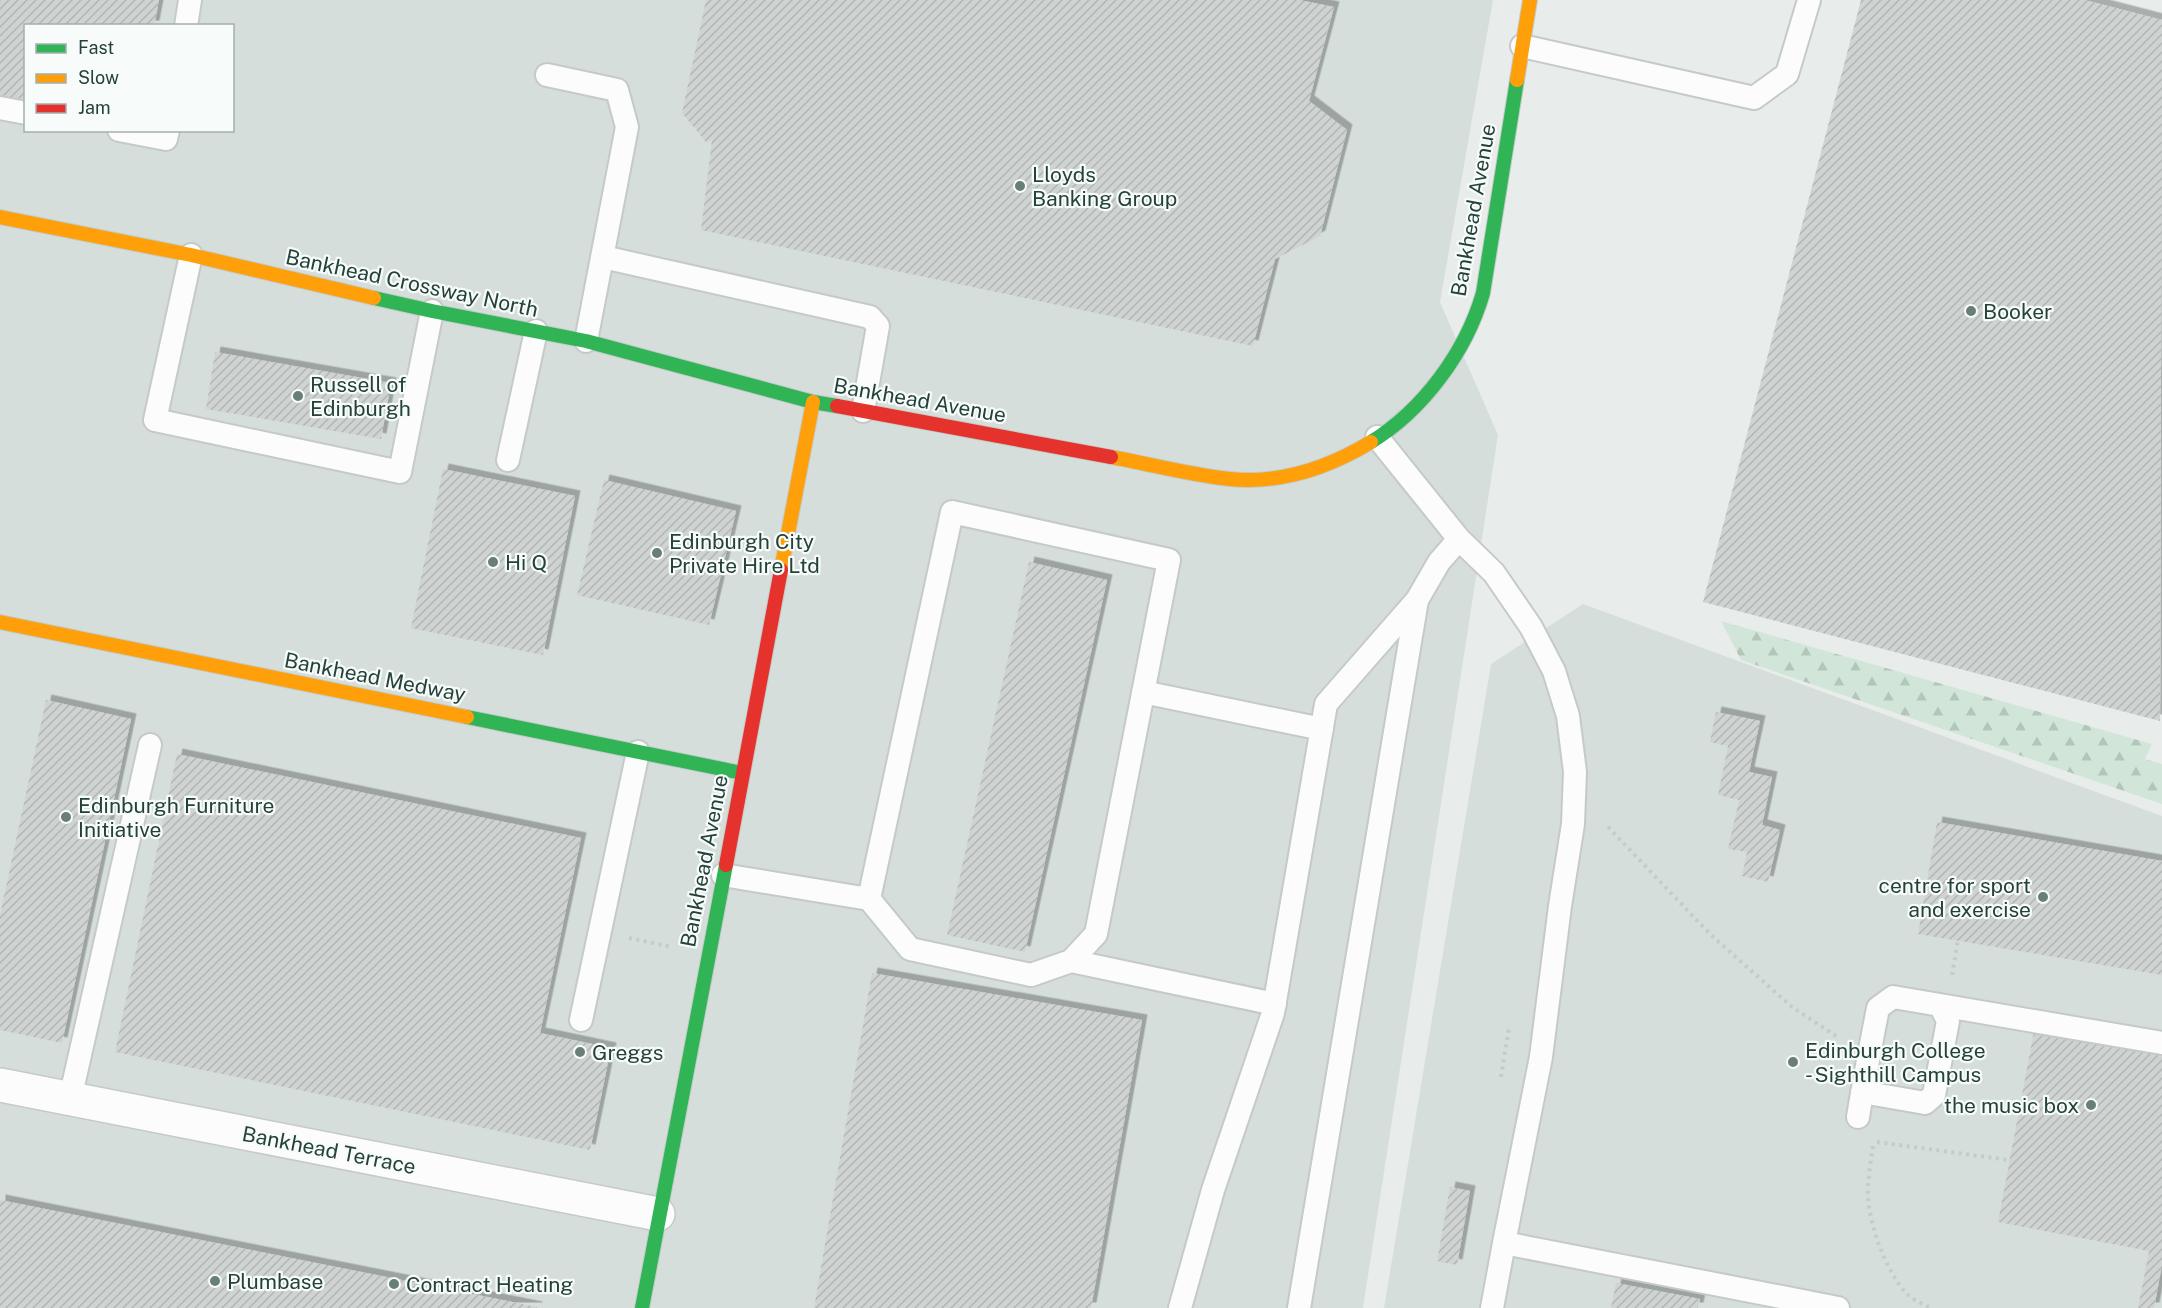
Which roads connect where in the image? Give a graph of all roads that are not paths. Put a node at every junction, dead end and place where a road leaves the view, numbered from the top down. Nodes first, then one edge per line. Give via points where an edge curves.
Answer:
1 (190, 0) edge
2 (1530, 0) edge
3 (1809, 0) edge
4 (186, 24) edge
5 (1522, 46) junction
6 (547, 75) dead end
7 (0, 108) edge
8 (24, 113) edge
9 (129, 132) edge
10 (168, 132) edge
11 (0, 217) edge
12 (191, 255) junction
13 (603, 257) junction
14 (432, 311) junction
15 (536, 332) junction
16 (586, 341) junction
17 (813, 402) junction
18 (863, 411) junction
19 (1377, 437) junction
20 (508, 460) dead end
21 (1459, 539) junction
22 (1417, 600) junction
23 (0, 622) edge
24 (1143, 692) junction
25 (1322, 729) junction
26 (150, 745) dead end
27 (638, 752) junction
28 (742, 773) junction
29 (723, 875) junction
30 (869, 899) junction
31 (1071, 961) junction
32 (1275, 1004) junction
33 (1940, 1005) junction
34 (581, 1020) dead end
35 (2162, 1043) edge
36 (0, 1085) edge
37 (1862, 1092) junction
38 (70, 1099) junction
39 (1858, 1117) dead end
40 (658, 1214) junction
41 (1504, 1244) junction
42 (642, 1308) edge
43 (1180, 1308) edge
44 (1299, 1308) edge
45 (1492, 1308) edge
46 (1838, 1308) edge

1 - 4 lane
2 - 5 street, Bankhead Avenue
3 - 5 lane via 1787,74 1755,98
5 - 19 street, Bankhead Avenue via 1483,293 1474,322 1433,388
6 - 13 lane via 617,90 627,127
7 - 8 lane
9 - 10 lane via 166,139
11 - 12 street, Bankhead Crossway North
12 - 14 street, Bankhead Crossway North
12 - 14 lane via 154,420 400,472
13 - 16 lane
13 - 18 lane via 870,317 878,326
14 - 15 street, Bankhead Crossway North
15 - 16 street, Bankhead Crossway North
15 - 20 lane
16 - 17 street, Bankhead Crossway North
17 - 18 street, Bankhead Avenue
17 - 28 street, Bankhead Avenue
18 - 19 street, Bankhead Avenue via 1230,479 1295,475 1323,466
19 - 21 lane
21 - 22 lane via 1438,562
21 - 41 lane via 1494,573 1531,627 1554,671 1568,716 1575,772 1574,824 1542,1057
22 - 25 lane via 1326,704
22 - 44 lane
23 - 27 street, Bankhead Medway
24 - 25 lane
24 - 30 lane via 1169,560 952,513
24 - 31 lane via 1096,934
25 - 32 lane
26 - 38 lane
27 - 28 street, Bankhead Medway
27 - 34 lane
28 - 29 street, Bankhead Avenue
29 - 30 lane
29 - 40 street, Bankhead Avenue
30 - 31 lane via 910,949 1031,975
31 - 32 lane
32 - 43 lane via 1213,1190
33 - 35 lane
33 - 37 lane via 1893,997 1878,1008
33 - 37 lane via 1948,1021 1934,1095 1925,1103
36 - 38 street, Bankhead Terrace
37 - 39 lane
38 - 40 street, Bankhead Terrace
40 - 42 street, Bankhead Avenue
41 - 45 lane
41 - 46 lane

